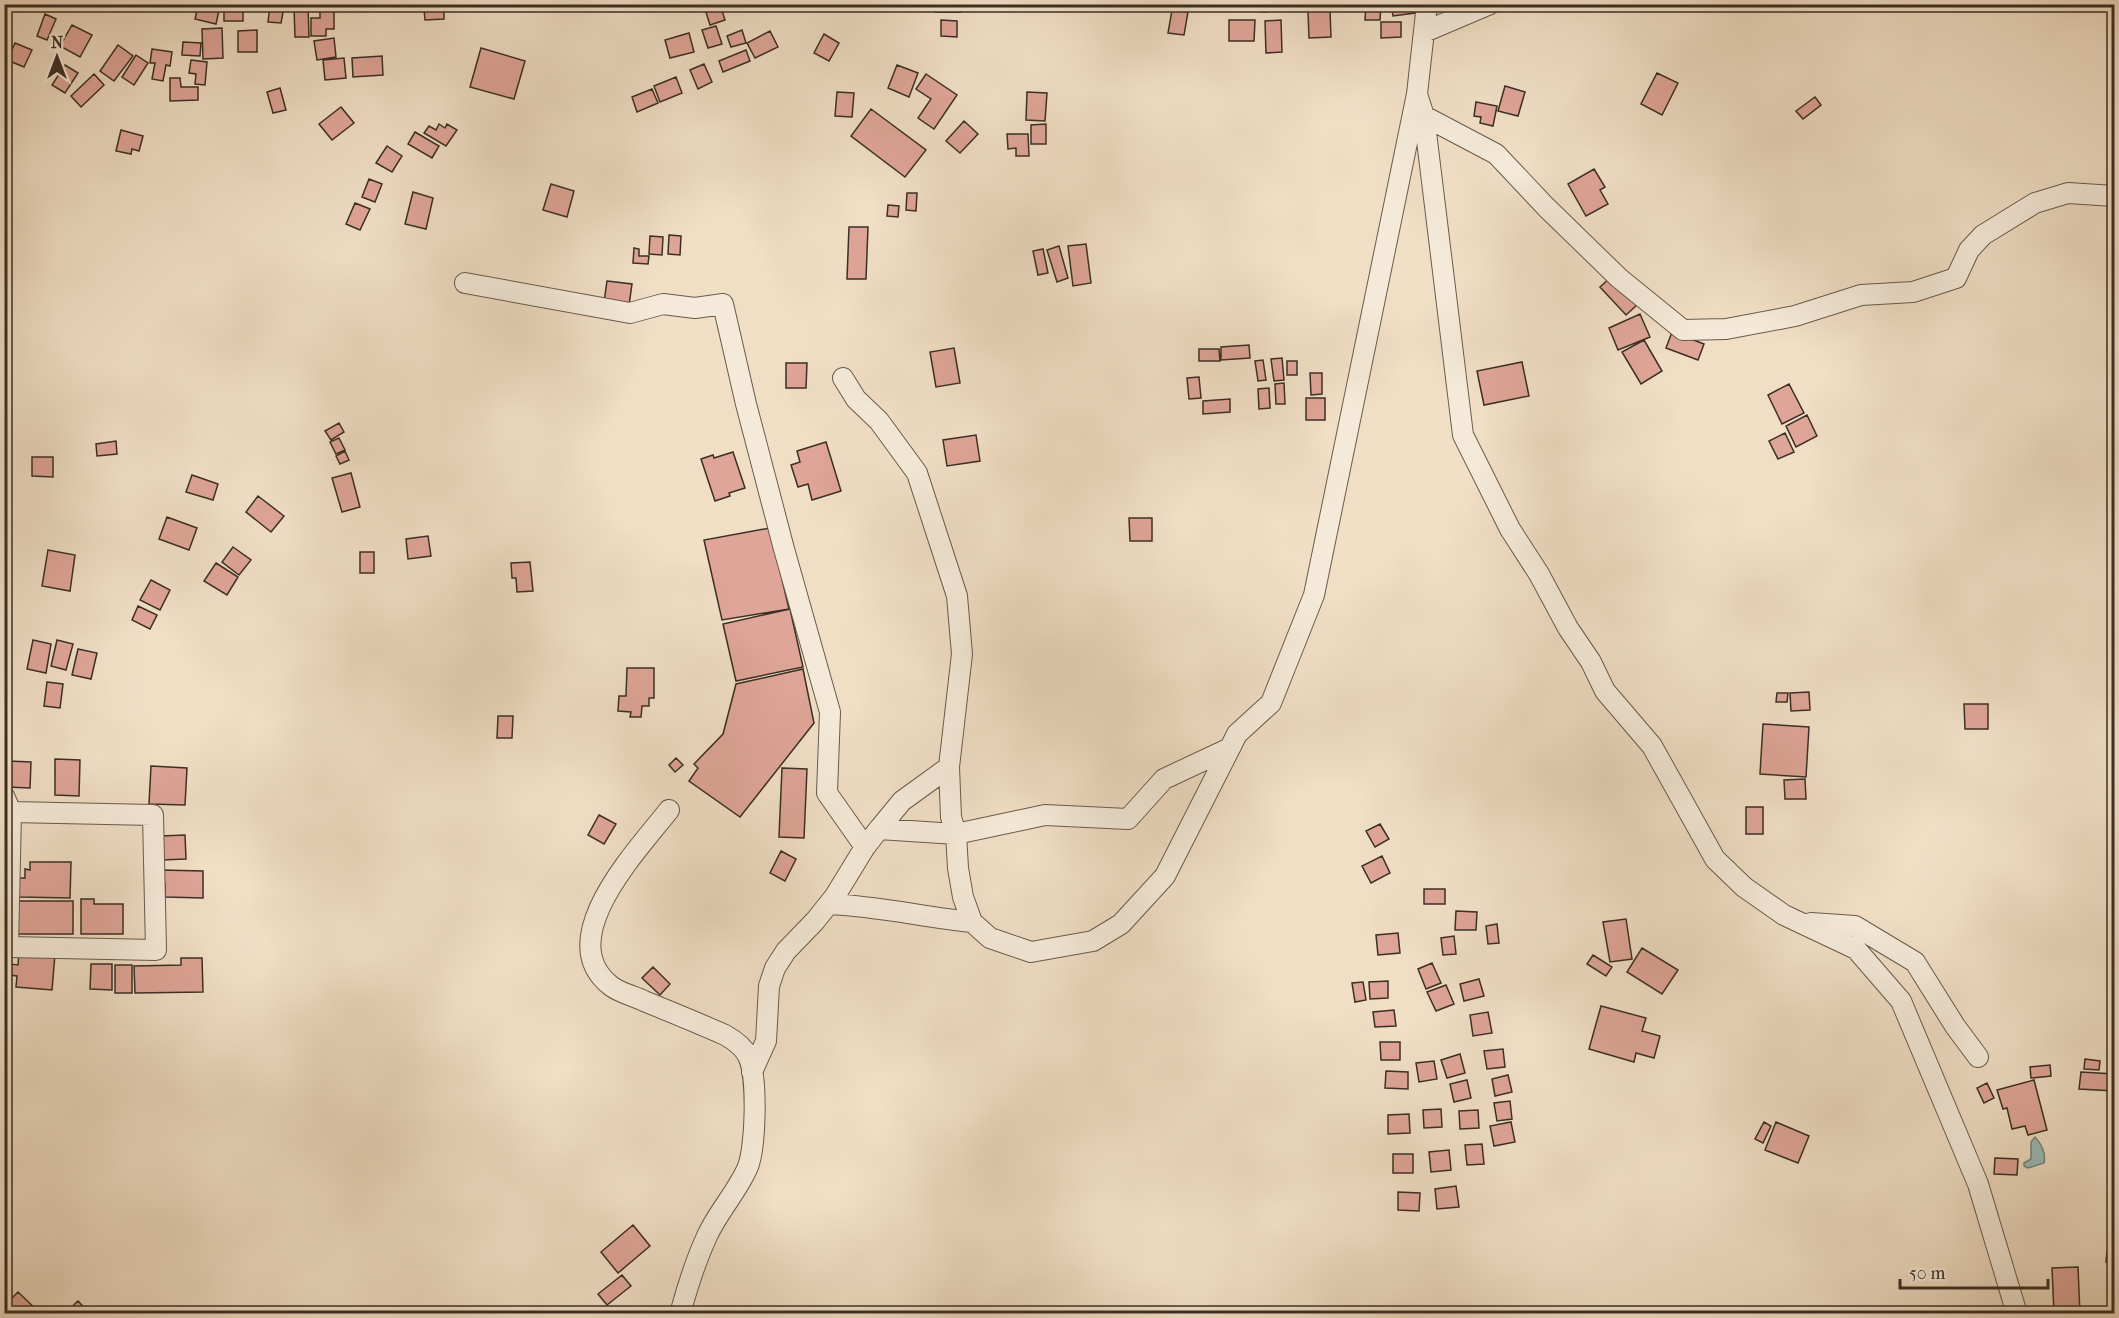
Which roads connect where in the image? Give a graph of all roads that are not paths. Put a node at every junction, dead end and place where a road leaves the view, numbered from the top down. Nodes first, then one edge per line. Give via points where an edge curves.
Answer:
1 (1427, 4) edge
2 (1490, 4) edge
3 (1424, 32) junction
4 (1418, 94) junction
5 (1424, 116) junction
6 (2115, 196) edge
7 (465, 283) dead end
8 (843, 378) dead end
9 (1230, 748) junction
10 (949, 767) junction
11 (8, 804) edge
12 (669, 810) dead end
13 (879, 829) junction
14 (956, 834) junction
15 (864, 847) junction
16 (829, 904) junction
17 (972, 922) junction
18 (1799, 922) junction
19 (1978, 1057) dead end
20 (752, 1072) junction
21 (680, 1314) edge
22 (2017, 1314) edge

1 - 3 street
2 - 3 street
3 - 4 street
4 - 5 street
4 - 9 street via 1314,595 1271,703 1237,734
5 - 6 street via 1496,154 1619,278 1683,330 1726,328 1795,316 1861,294 1913,292 1956,278 1970,250 1983,235 2035,203 2068,193
5 - 18 street via 1463,435 1510,530 1605,691 1652,746 1715,859 1744,887
7 - 15 street via 630,313 663,304 695,308 723,304 783,549 830,712 827,793
8 - 10 street via 917,473 957,596 962,654
9 - 14 street via 1164,779 1128,819 1045,815
9 - 17 street via 1165,876 1121,924 1093,941 1031,952 990,938
10 - 13 street via 902,801
10 - 14 street via 951,817
11 - 11 street via 8,947 156,950 153,815
12 - 20 street via 602,901 590,941 591,958 597,973 613,987 738,1042 749,1057
13 - 14 street
13 - 15 street
14 - 17 street via 963,897
15 - 16 street
16 - 17 street via 863,905
16 - 20 street via 775,968 769,986 766,1041
18 - 19 street via 1856,926 1915,962
18 - 22 street via 1856,949 1901,1001 1978,1184
20 - 21 street via 755,1090 748,1166 707,1236

